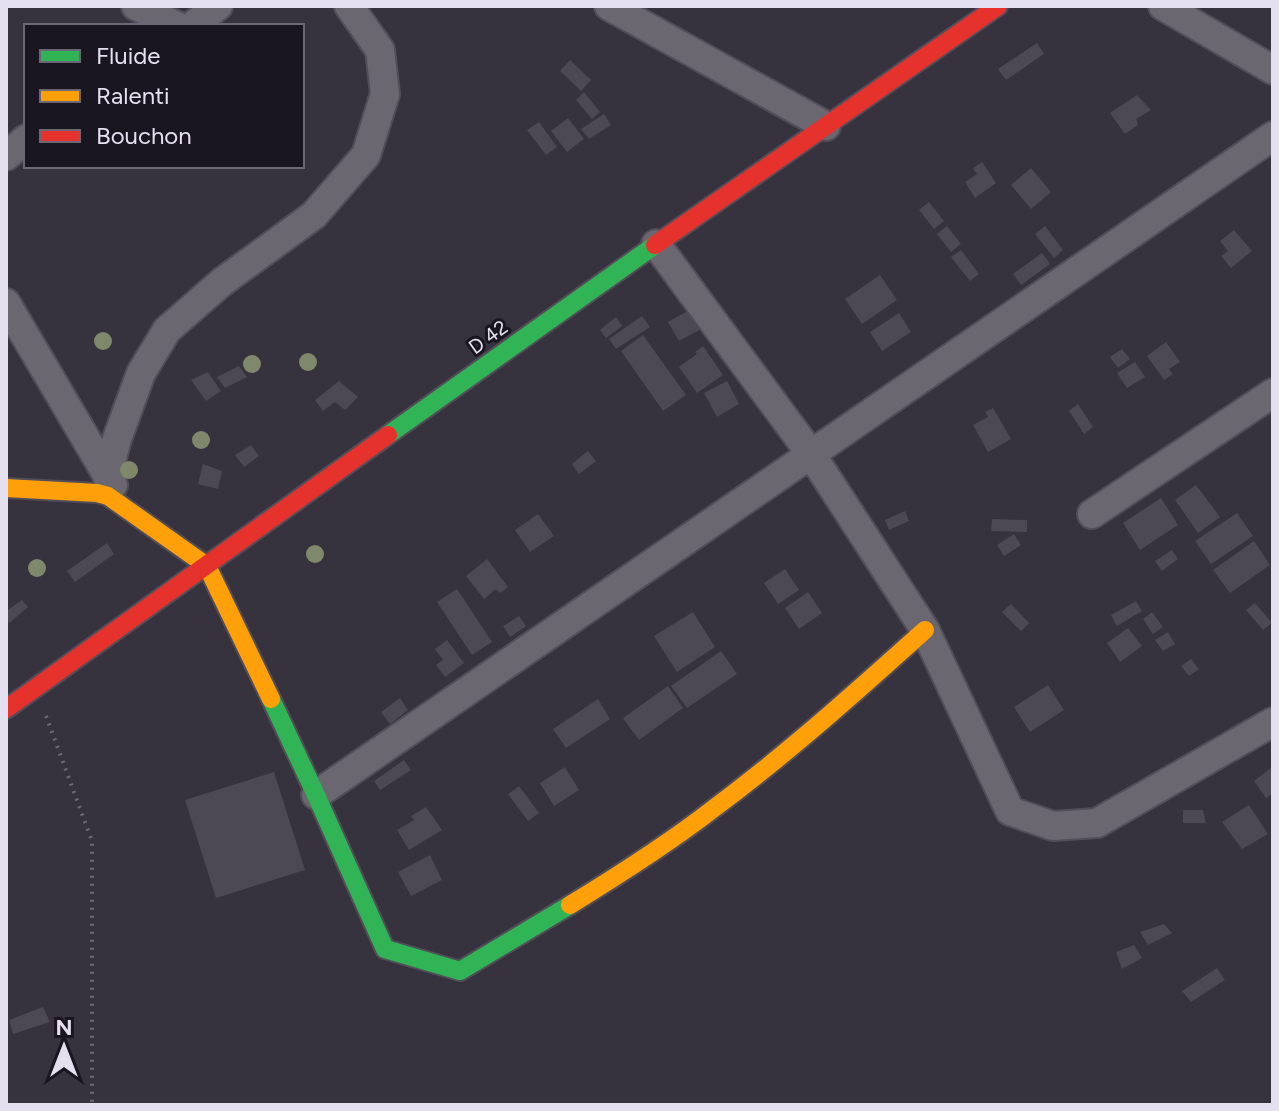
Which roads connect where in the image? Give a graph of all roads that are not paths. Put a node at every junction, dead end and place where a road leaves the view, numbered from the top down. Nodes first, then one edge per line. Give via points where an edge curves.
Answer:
1 (136, 6) edge
2 (218, 6) edge
3 (349, 6) edge
4 (609, 6) edge
5 (998, 6) edge
6 (1163, 6) edge
7 (173, 24) edge
8 (195, 24) edge
9 (1273, 70) edge
10 (826, 126) junction
11 (1273, 136) edge
12 (24, 141) edge
13 (6, 156) edge
14 (656, 244) junction
15 (6, 303) edge
16 (1273, 393) edge
17 (811, 454) junction
18 (107, 476) junction
19 (6, 488) edge
20 (125, 506) junction
21 (1092, 514) dead end
22 (207, 566) junction
23 (925, 630) junction
24 (6, 709) edge
25 (1273, 722) edge
26 (316, 795) junction

1 - 7 street
2 - 8 street
3 - 18 street via 380,50 385,94 366,155 314,215 167,330 141,373
4 - 10 street
5 - 10 street, D 42 / D 42
6 - 9 street
10 - 14 street, D 42 / D 42
11 - 17 street
12 - 13 street
14 - 17 street
14 - 22 street, D 42 / D 42
15 - 18 street
16 - 21 street
17 - 23 street
17 - 26 street
18 - 20 street
19 - 20 street via 97,493
20 - 22 street
22 - 24 street, D 42 / D 42
22 - 26 street
23 - 25 street via 1010,811 1053,826 1097,823
23 - 26 street via 805,738 712,810 623,873 460,971 385,949

